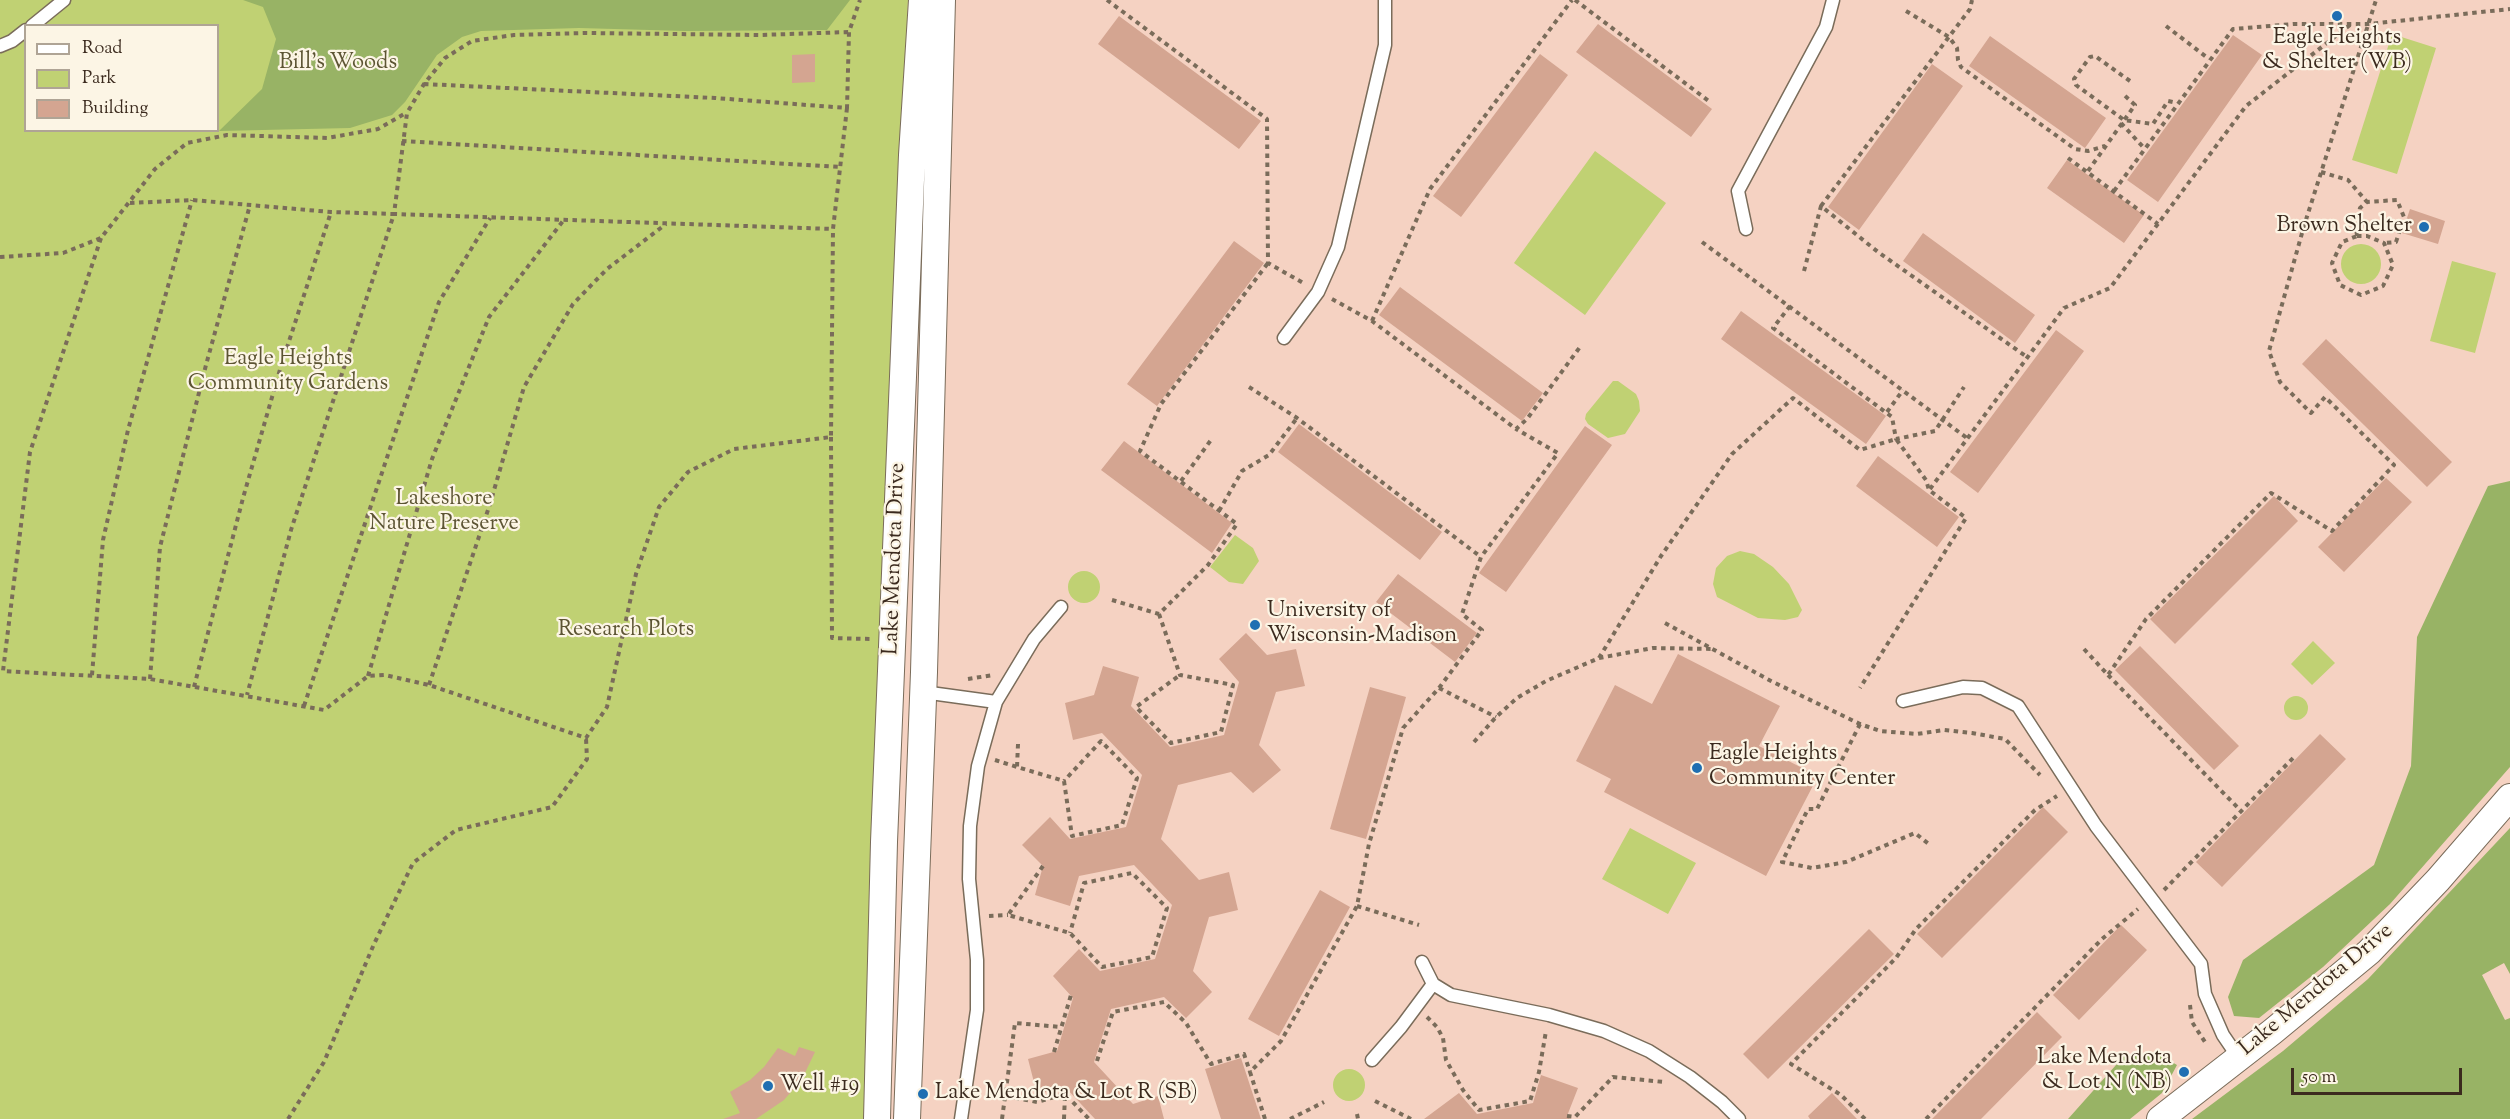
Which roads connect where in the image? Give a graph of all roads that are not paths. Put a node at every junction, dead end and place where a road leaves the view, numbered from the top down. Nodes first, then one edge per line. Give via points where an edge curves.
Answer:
1 (64, 0) edge
2 (922, 0) edge
3 (942, 0) edge
4 (1385, 0) edge
5 (1833, 0) edge
6 (34, 24) edge
7 (24, 32) edge
8 (0, 46) edge
9 (1746, 229) dead end
10 (1284, 338) dead end
11 (1061, 607) dead end
12 (923, 692) junction
13 (1903, 701) dead end
14 (996, 702) junction
15 (2510, 797) edge
16 (1422, 962) dead end
17 (1433, 984) junction
18 (1372, 1060) dead end
19 (2231, 1063) junction
20 (877, 1119) edge
21 (907, 1119) edge
22 (961, 1119) edge
23 (1739, 1119) edge
24 (2160, 1119) edge

1 - 6 lane
2 - 20 street, Lake Mendota Drive via 912,155 884,842
3 - 12 street, Lake Mendota Drive
4 - 10 lane via 1385,45 1338,247 1318,292
5 - 9 lane via 1826,27 1738,191
7 - 8 lane
11 - 14 lane via 1034,639
12 - 14 lane
12 - 21 street, Lake Mendota Drive
13 - 19 lane via 1972,687 2018,706 2096,826 2201,964 2205,994
14 - 22 lane via 978,766 970,826 969,879 977,960 977,1010
15 - 19 street, Lake Mendota Drive via 2368,952
16 - 17 lane
17 - 18 lane
17 - 23 lane via 1451,995 1604,1031 1649,1051 1690,1077
19 - 24 street, Lake Mendota Drive

